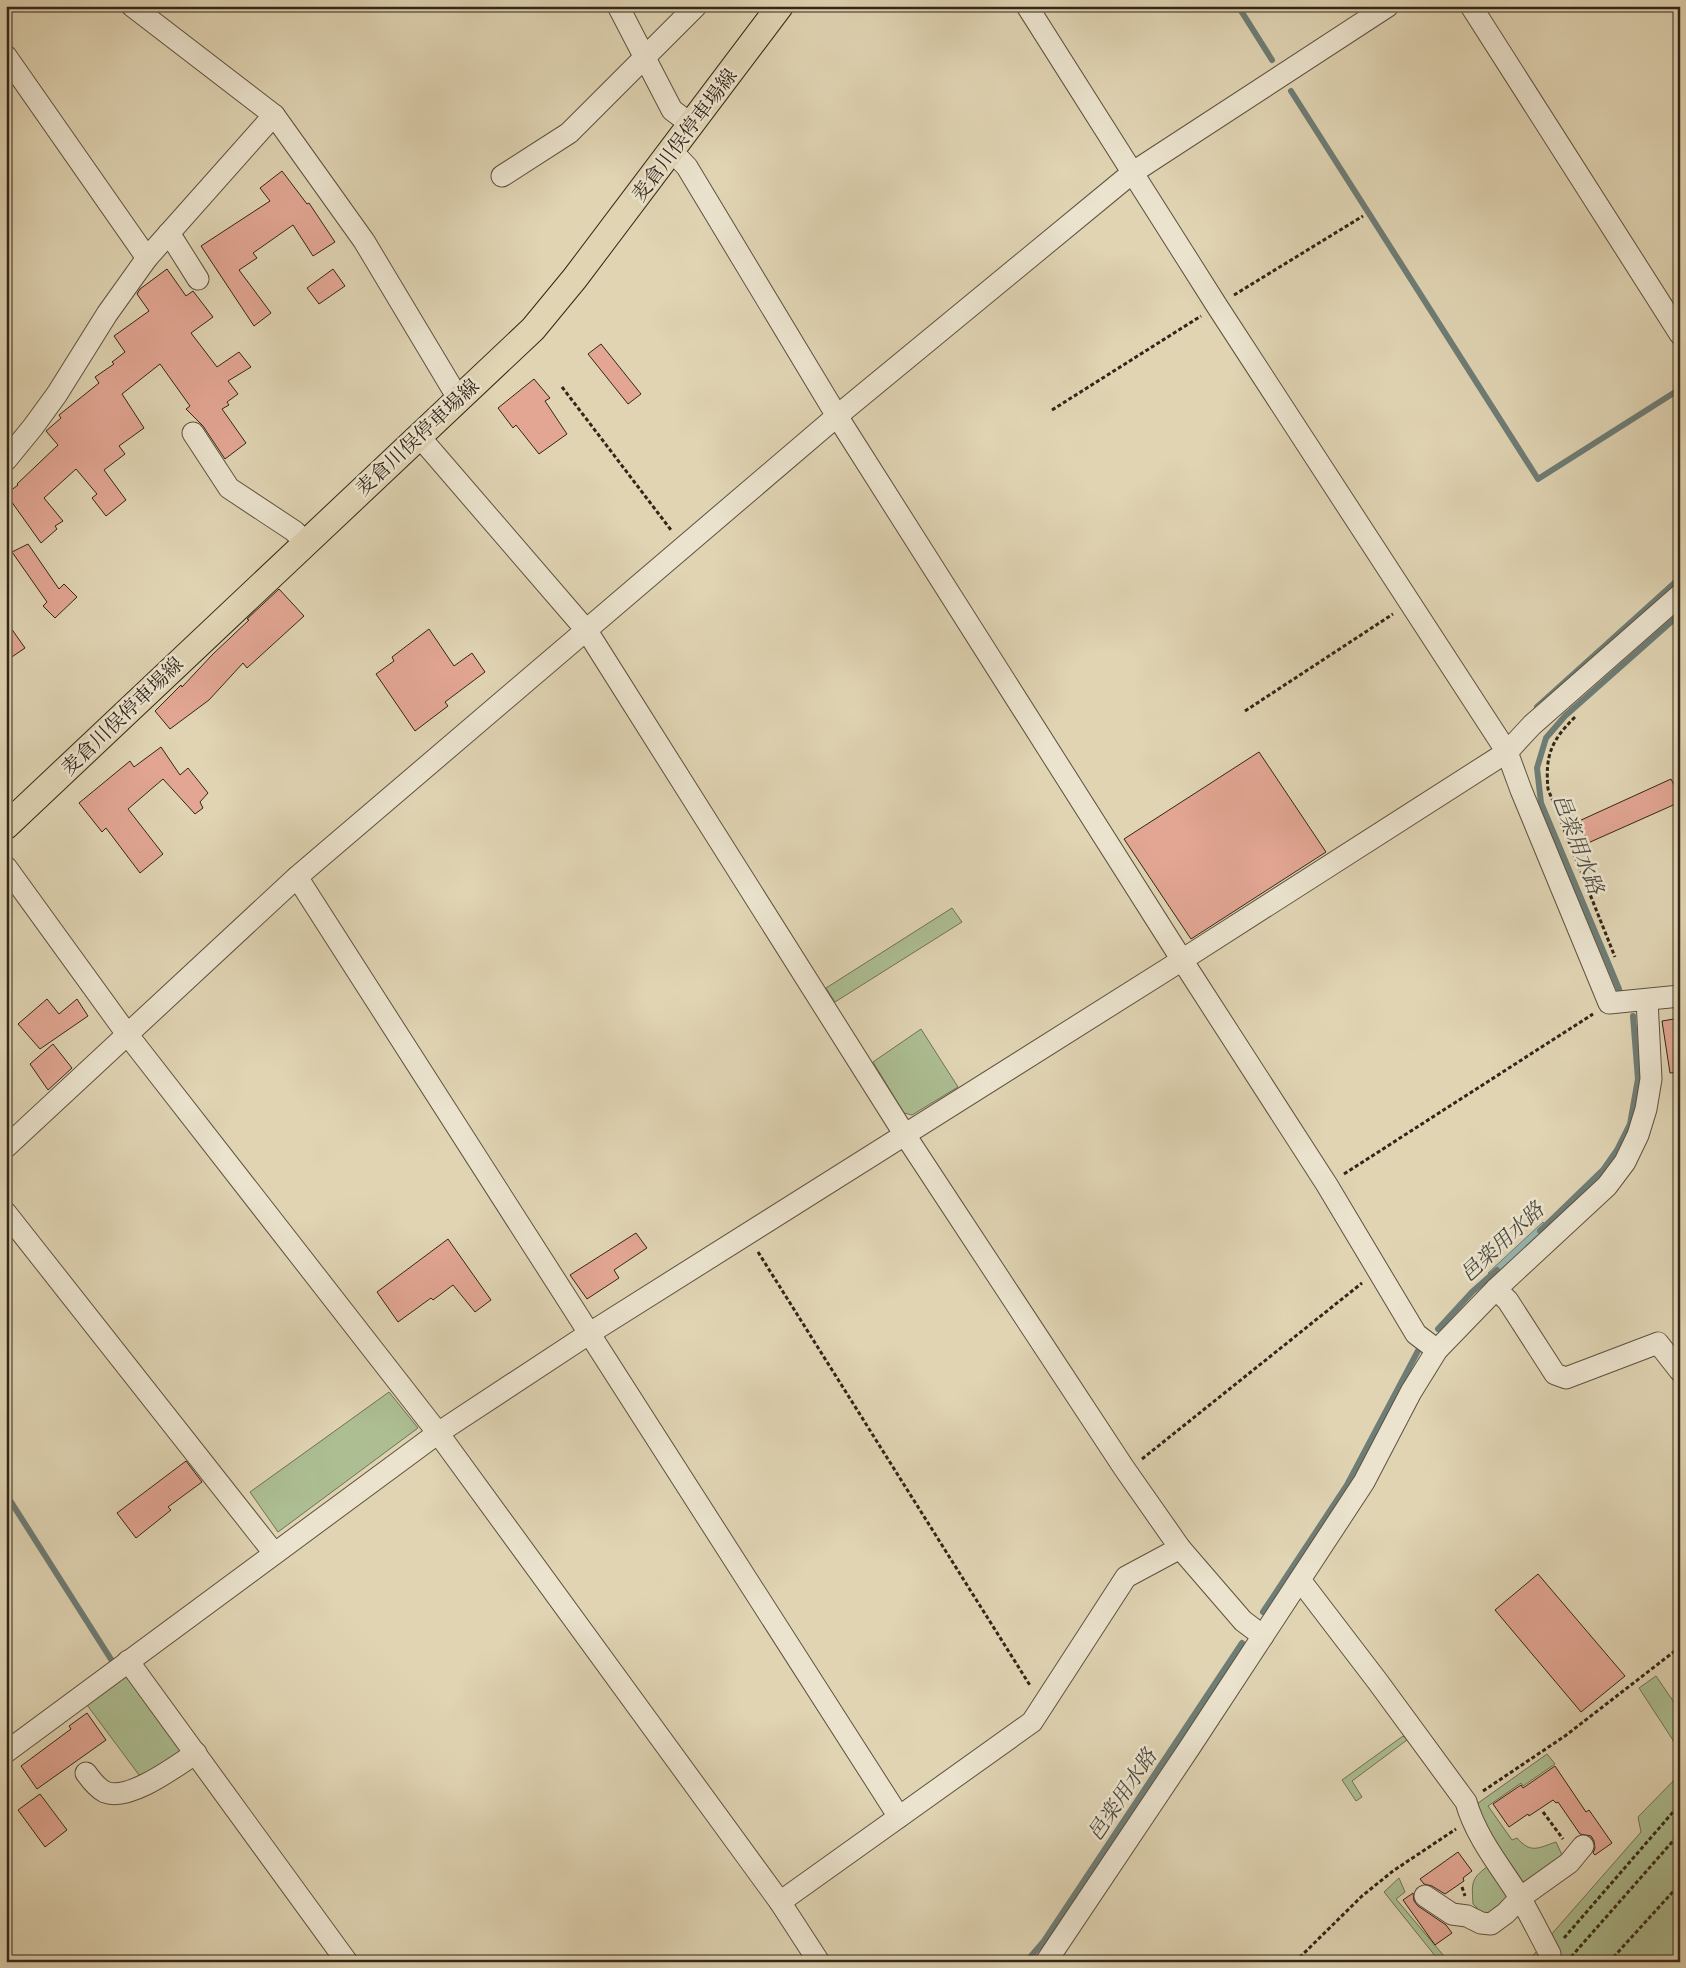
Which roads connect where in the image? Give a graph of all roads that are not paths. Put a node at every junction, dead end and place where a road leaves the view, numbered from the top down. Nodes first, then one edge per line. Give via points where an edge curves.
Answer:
1 (132, 6) edge
2 (618, 6) edge
3 (696, 6) edge
4 (780, 6) edge
5 (1027, 6) edge
6 (1388, 6) edge
7 (1471, 6) edge
8 (6, 56) edge
9 (646, 58) junction
10 (274, 115) junction
11 (692, 125) junction
12 (672, 151) junction
13 (1132, 173) junction
14 (502, 176) dead end
15 (169, 233) junction
16 (148, 258) junction
17 (198, 279) dead end
18 (1680, 334) edge
19 (458, 398) junction
20 (838, 416) junction
21 (193, 433) dead end
22 (418, 435) junction
23 (6, 460) edge
24 (306, 542) junction
25 (1680, 594) edge
26 (587, 631) junction
27 (1507, 752) junction
28 (6, 826) edge
29 (6, 867) edge
30 (297, 877) junction
31 (1182, 960) junction
32 (1680, 996) edge
33 (1647, 1000) junction
34 (127, 1034) junction
35 (906, 1135) junction
36 (6, 1146) edge
37 (6, 1212) edge
38 (1496, 1289) junction
39 (590, 1333) junction
40 (1437, 1350) junction
41 (1680, 1371) edge
42 (438, 1433) junction
43 (1180, 1548) junction
44 (274, 1553) junction
45 (1300, 1580) junction
46 (1262, 1636) junction
47 (128, 1661) junction
48 (6, 1752) edge
49 (196, 1753) junction
50 (86, 1773) dead end
51 (899, 1817) junction
52 (1579, 1850) road end
53 (1425, 1896) dead end
54 (1520, 1898) junction
55 (780, 1902) junction
56 (1559, 1958) edge
57 (1047, 1961) edge
58 (348, 1962) edge
59 (819, 1962) edge

1 - 10 street
2 - 9 street
3 - 9 street
4 - 11 main road, 麦倉川俣停車場線
5 - 13 street
6 - 13 street
7 - 18 street
8 - 16 street
9 - 11 street via 672,110
9 - 14 street via 569,133
10 - 15 street
10 - 19 street via 364,240
11 - 12 main road, 麦倉川俣停車場線
12 - 19 main road, 麦倉川俣停車場線 via 533,329
12 - 20 street via 687,167
13 - 20 street
13 - 27 street
15 - 16 street
15 - 17 street
16 - 23 street via 42,414
19 - 22 main road, 麦倉川俣停車場線
20 - 26 street
20 - 31 street
21 - 24 street via 228,488
22 - 24 main road, 麦倉川俣停車場線
22 - 26 street
24 - 28 main road, 麦倉川俣停車場線
25 - 27 street via 1532,724
26 - 30 street
26 - 35 street
27 - 31 street
27 - 33 street via 1609,1004
29 - 34 street
30 - 34 street
30 - 39 street
31 - 35 street
31 - 40 street via 1326,1185 1416,1334
32 - 33 street
33 - 38 street via 1651,1079 1638,1135 1625,1162 1607,1186
34 - 36 street
34 - 42 street
35 - 39 street
35 - 43 street via 1126,1472
37 - 44 street
38 - 40 street
38 - 41 street via 1508,1301 1555,1374 1566,1378 1658,1343
39 - 42 street
39 - 51 street
40 - 45 street via 1364,1482
42 - 44 street
42 - 55 street
43 - 46 street via 1243,1621
43 - 51 street via 1126,1577 1032,1722
44 - 47 street
45 - 46 street
45 - 54 street via 1378,1682 1468,1810
46 - 57 street
47 - 48 street
47 - 49 street
49 - 50 street via 151,1783 117,1794 105,1792
49 - 58 street
51 - 55 street
52 - 54 street via 1569,1863
53 - 54 street via 1452,1914 1491,1924
54 - 56 street
55 - 59 street

